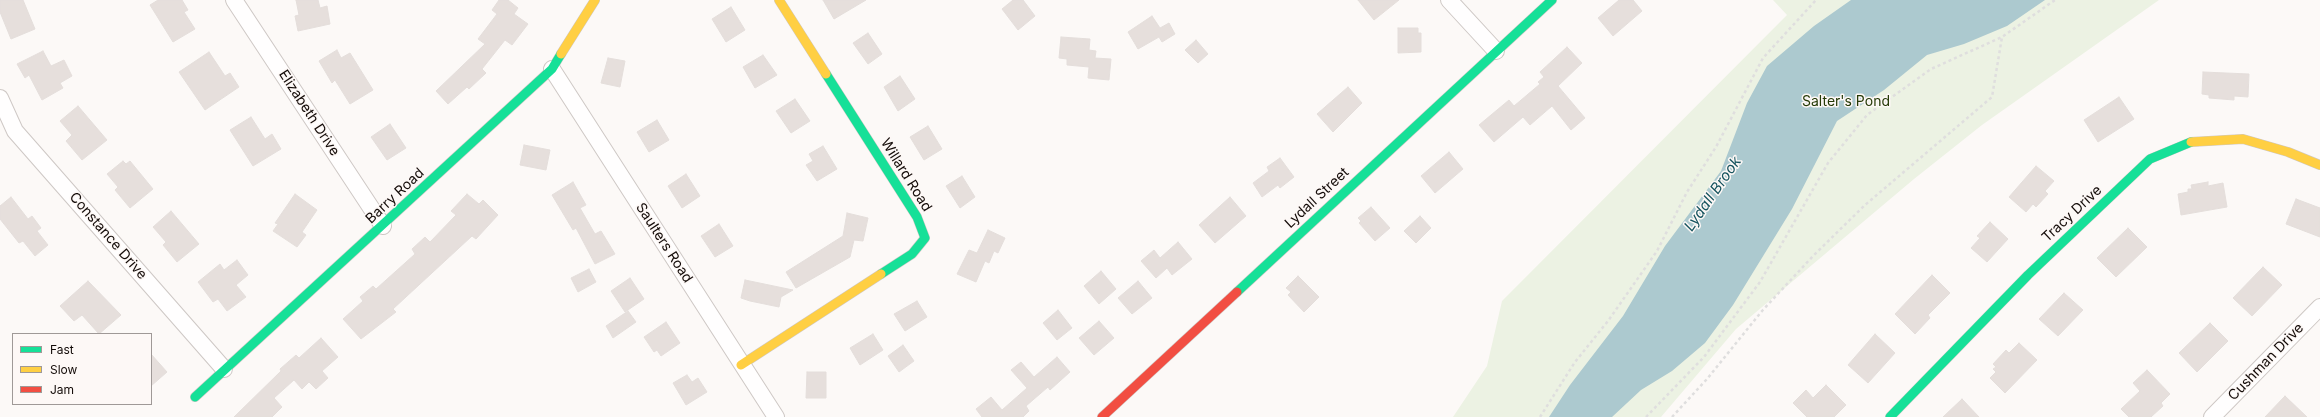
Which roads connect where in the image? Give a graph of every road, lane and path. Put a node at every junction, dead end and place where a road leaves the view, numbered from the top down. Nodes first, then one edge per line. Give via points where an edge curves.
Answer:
1 (234, 0) edge
2 (595, 0) edge
3 (779, 0) edge
4 (1449, 0) edge
5 (1552, 0) edge
6 (1816, 0) edge
7 (2055, 0) edge
8 (2002, 36) junction
9 (1496, 51) junction
10 (552, 69) junction
11 (0, 98) edge
12 (2320, 165) edge
13 (384, 226) junction
14 (2320, 307) edge
15 (741, 365) junction
16 (224, 368) junction
17 (195, 397) dead end
18 (776, 417) edge
19 (1102, 417) edge
20 (1540, 417) edge
21 (1646, 417) edge
22 (1672, 417) edge
23 (1890, 417) edge
24 (2212, 417) edge

1 - 13 street, Elizabeth Drive
2 - 10 street, Barry Road
3 - 15 street, Willard Road via 917,217 925,238 912,254
4 - 9 street
5 - 9 street, Lydall Street
6 - 20 path via 1763,58 1716,147 1687,192 1657,251 1608,321 1575,362
7 - 8 path
8 - 21 path via 1931,69 1867,114 1828,164 1760,282 1704,357
8 - 22 path via 2000,62 1992,97 1865,205 1813,256 1762,311 1707,379
9 - 19 street, Lydall Street
10 - 13 street, Barry Road
10 - 15 street, Saulters Road
11 - 16 street, Constance Drive via 15,131
12 - 23 street, Tracy Drive via 2288,152 2243,139 2190,142 2150,159 2028,275
13 - 16 street, Barry Road
14 - 24 street, Cushman Drive
15 - 18 street, Saulters Road
16 - 17 street, Barry Road

